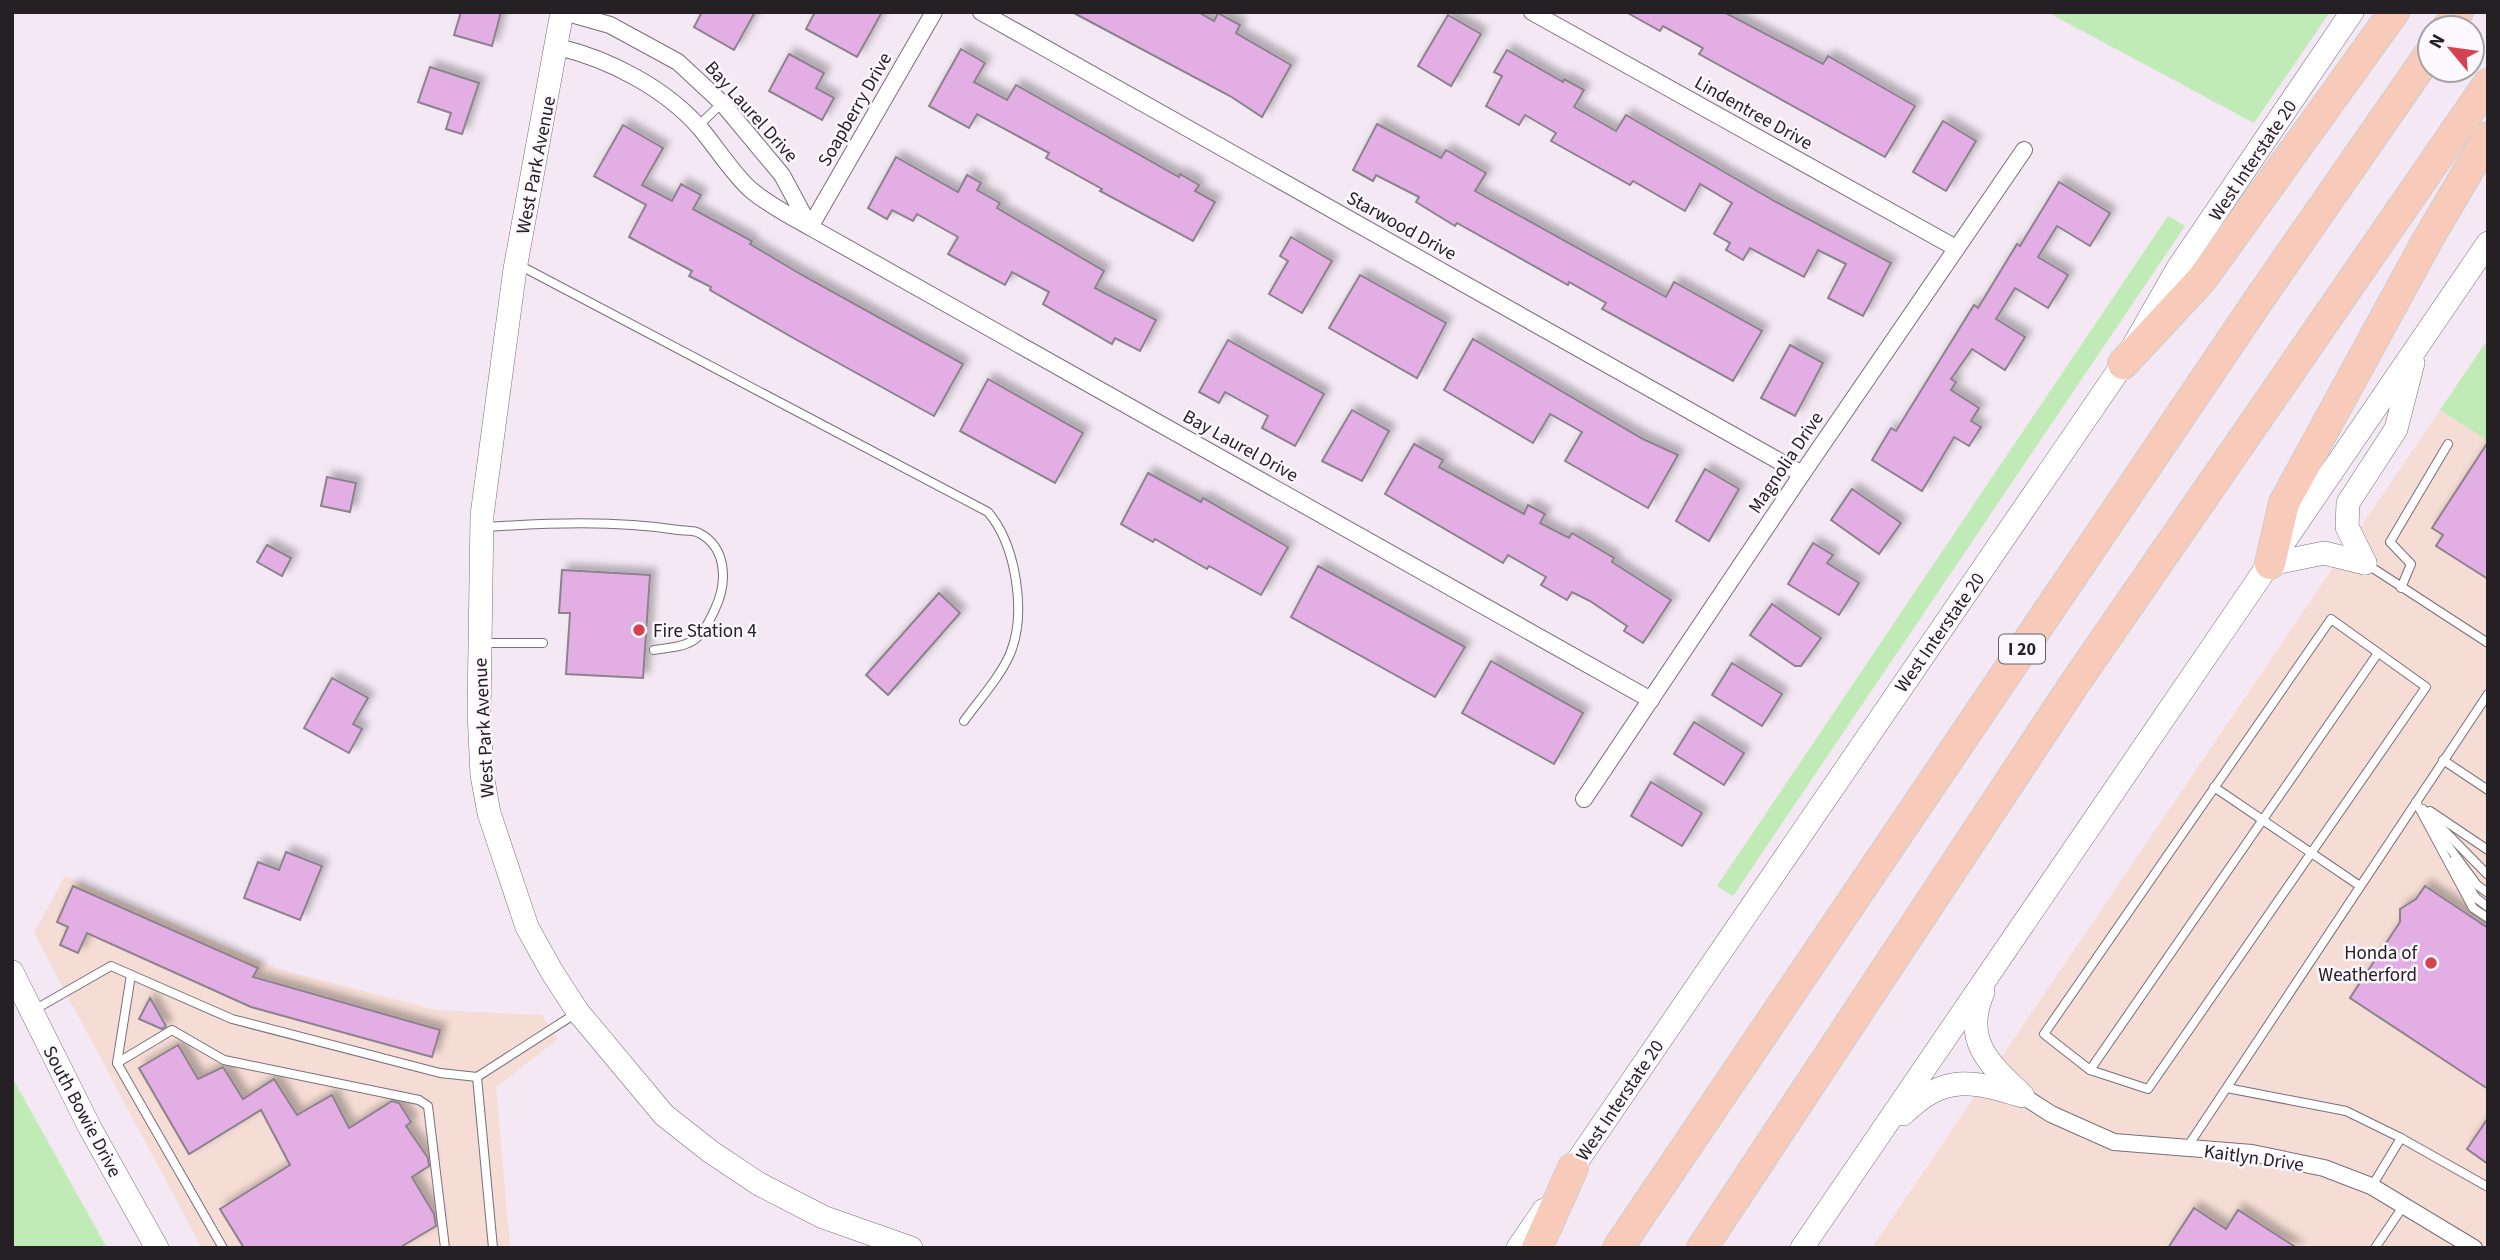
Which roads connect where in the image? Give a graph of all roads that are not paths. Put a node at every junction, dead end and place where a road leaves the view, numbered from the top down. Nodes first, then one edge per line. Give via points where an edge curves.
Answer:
1 (563, 12) edge
2 (934, 12) edge
3 (981, 12) edge
4 (1532, 12) edge
5 (2352, 12) edge
6 (2394, 12) edge
7 (558, 47) junction
8 (2416, 73) edge
9 (2488, 85) edge
10 (722, 103) junction
11 (698, 126) junction
12 (2488, 137) edge
13 (2024, 150) dead end
14 (810, 227) junction
15 (2488, 243) edge
16 (1956, 248) junction
17 (517, 263) junction
18 (2418, 346) junction
19 (2123, 364) junction
20 (2448, 444) dead end
21 (1802, 474) junction
22 (482, 527) junction
23 (2365, 563) junction
24 (2270, 564) junction
25 (2401, 588) junction
26 (479, 643) junction
27 (543, 643) dead end
28 (2488, 643) edge
29 (654, 650) dead end
30 (2378, 653) junction
31 (2488, 694) edge
32 (1651, 700) junction
33 (964, 721) dead end
34 (2444, 760) junction
35 (2214, 787) junction
36 (2488, 790) edge
37 (1584, 799) dead end
38 (2416, 802) junction
39 (2262, 819) junction
40 (2488, 850) edge
41 (2311, 852) junction
42 (2488, 875) edge
43 (2360, 886) junction
44 (2488, 893) edge
45 (2488, 907) edge
46 (2488, 918) edge
47 (1997, 961) junction
48 (12, 972) edge
49 (131, 975) junction
50 (32, 1012) junction
51 (578, 1012) junction
52 (117, 1063) junction
53 (2090, 1070) junction
54 (477, 1077) junction
55 (2227, 1088) junction
56 (2023, 1096) junction
57 (2401, 1138) junction
58 (1874, 1143) junction
59 (2186, 1149) junction
60 (1573, 1168) junction
61 (2371, 1186) junction
62 (2488, 1187) edge
63 (2404, 1205) junction
64 (157, 1248) edge
65 (223, 1248) edge
66 (445, 1248) edge
67 (493, 1248) edge
68 (911, 1248) edge
69 (1518, 1248) edge
70 (1538, 1248) edge
71 (1618, 1248) edge
72 (1702, 1248) edge
73 (1801, 1248) edge
74 (2375, 1248) edge
75 (2474, 1248) edge

1 - 7 main road, West Park Avenue
1 - 10 street, Bay Laurel Drive via 610,25 650,44 678,62
2 - 14 street, Soapberry Drive
3 - 21 street, Starwood Drive
4 - 16 street, Lindentree Drive
5 - 19 main road, West Interstate 20 via 2178,268
6 - 19 highway via 2202,279
7 - 11 street, Bay Laurel Drive via 642,82
7 - 17 main road, West Park Avenue
8 - 71 highway, I 20
9 - 72 highway via 2074,683
10 - 11 lane
10 - 14 street, Bay Laurel Drive via 782,175
11 - 14 street, Bay Laurel Drive via 749,188
12 - 24 highway via 2284,503
13 - 16 street, Magnolia Drive
14 - 32 street, Bay Laurel Drive
15 - 18 main road
16 - 21 street, Magnolia Drive
17 - 22 main road, West Park Avenue
17 - 33 lane via 988,512 1001,527 1008,551 1018,617 1009,656
18 - 23 main road via 2396,429 2348,503 2347,527
18 - 24 main road
19 - 60 main road, West Interstate 20
20 - 25 lane via 2390,542 2411,564
21 - 32 street, Magnolia Drive
22 - 26 main road, West Park Avenue
22 - 29 lane via 552,523 699,533 717,550 725,569 720,598 703,635 686,646
23 - 24 main road via 2324,553
23 - 25 lane
24 - 47 main road
25 - 28 lane
26 - 27 lane
26 - 51 main road, West Park Avenue via 482,775 489,813 527,927
30 - 35 lane via 2331,619
30 - 39 lane
30 - 41 lane via 2426,687
31 - 34 lane
32 - 37 street, Magnolia Drive
34 - 36 lane
34 - 38 lane
35 - 39 lane
35 - 53 lane via 2044,1034
38 - 40 lane
38 - 42 lane
38 - 43 lane
38 - 44 lane via 2477,885
38 - 45 lane via 2476,898
38 - 46 lane via 2473,908
39 - 41 lane
39 - 53 lane
41 - 43 lane
41 - 53 lane via 2148,1090
43 - 55 lane
47 - 56 main road, Kaitlyn Drive via 1975,1022 1978,1044 1989,1063
47 - 58 main road
48 - 50 main road, South Bowie Drive
49 - 50 lane via 111,966
49 - 52 lane
49 - 54 lane via 232,1019 440,1073
50 - 64 main road, South Bowie Drive
51 - 54 lane
51 - 68 main road, West Park Avenue via 664,1115 711,1152 822,1217
52 - 65 lane
52 - 66 lane via 172,1030 224,1060 419,1100 428,1106
54 - 67 lane
55 - 57 lane via 2346,1111
55 - 59 lane
56 - 58 main road, Kaitlyn Drive via 1957,1082 1921,1097
56 - 59 street, Kaitlyn Drive via 2114,1142
57 - 61 lane
57 - 62 lane
58 - 73 main road
59 - 61 street, Kaitlyn Drive via 2252,1153 2324,1168
60 - 69 main road, West Interstate 20
60 - 70 highway
61 - 63 street, Kaitlyn Drive
63 - 74 lane
63 - 75 street, Kaitlyn Drive

